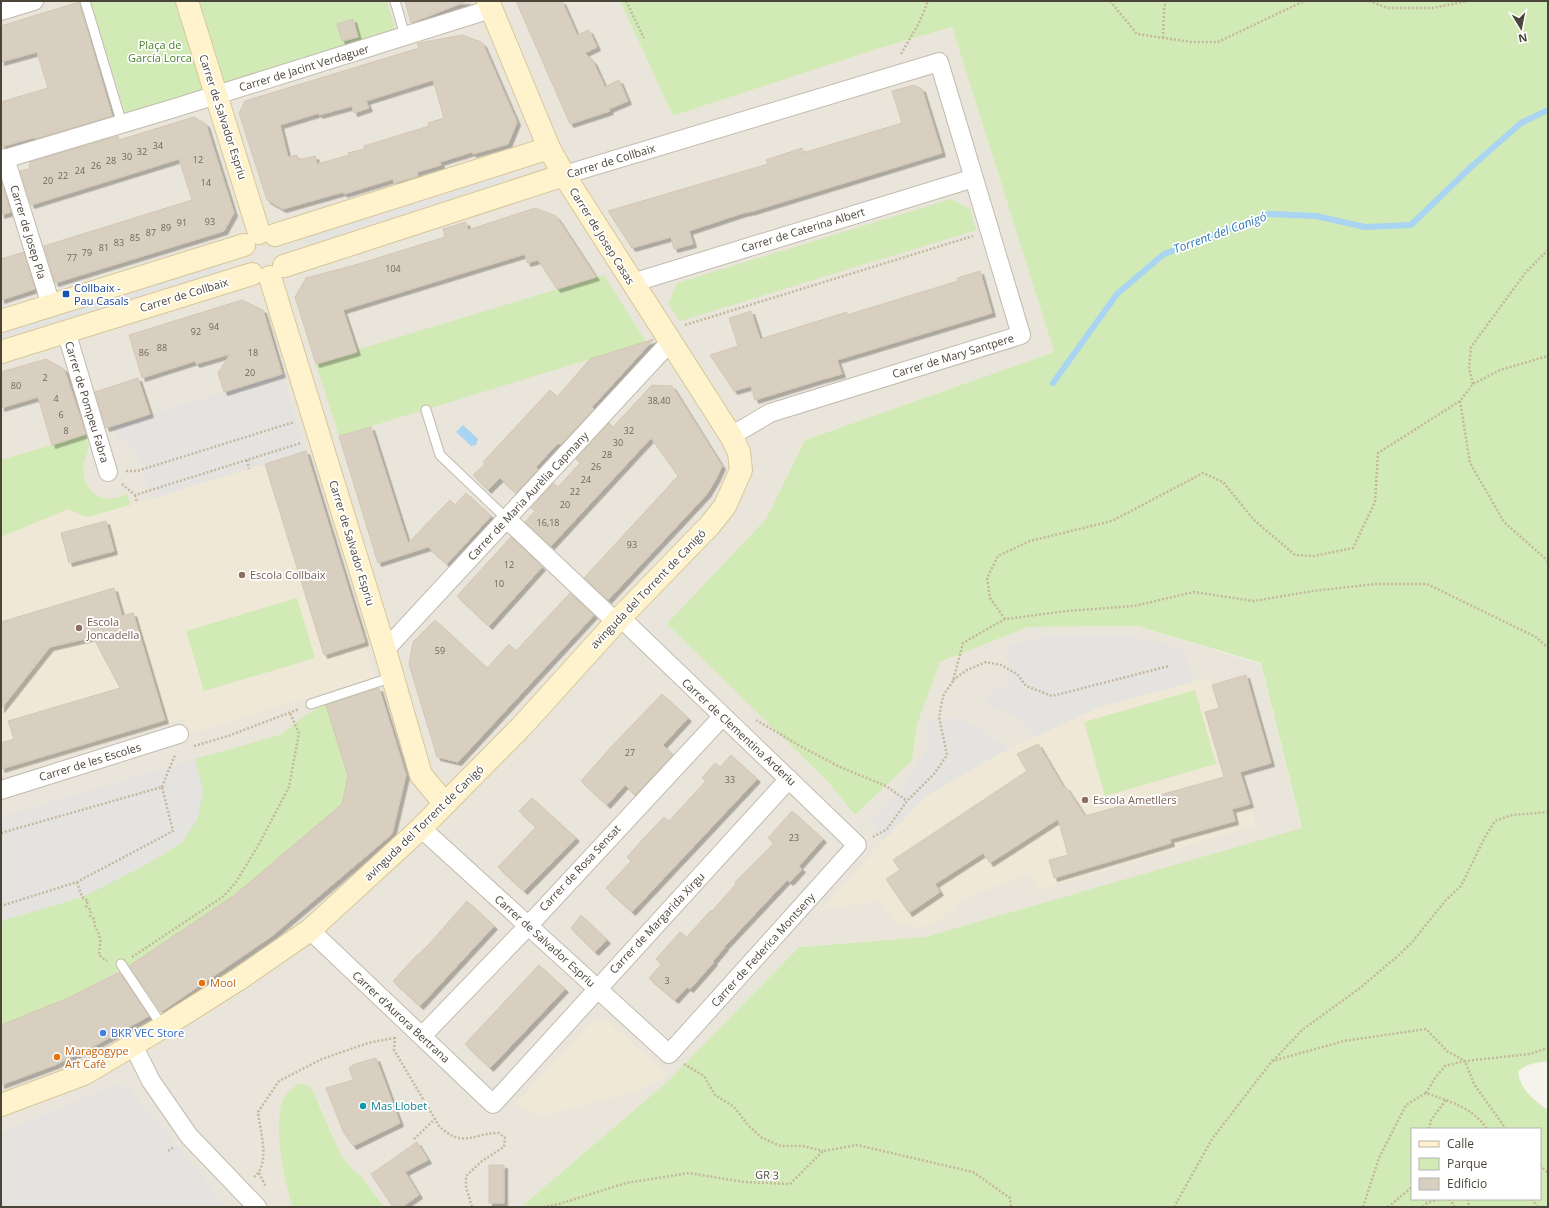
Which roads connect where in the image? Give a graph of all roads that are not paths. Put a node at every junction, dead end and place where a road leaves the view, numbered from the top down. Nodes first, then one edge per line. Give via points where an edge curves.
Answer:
1 (34, 1) edge
2 (85, 1) edge
3 (187, 1) edge
4 (395, 1) edge
5 (489, 5) edge
6 (1, 11) edge
7 (405, 36) junction
8 (939, 62) joint
9 (216, 95) junction
10 (122, 124) junction
11 (549, 148) junction
12 (3, 159) edge
13 (564, 175) junction
14 (974, 178) junction
15 (259, 237) junction
16 (269, 272) junction
17 (632, 283) junction
18 (51, 305) junction
19 (1, 321) edge
20 (66, 332) junction
21 (667, 337) junction
22 (1, 352) edge
23 (426, 410) dead end
24 (731, 436) junction
25 (108, 472) road end
26 (507, 519) junction
27 (618, 620) junction
28 (385, 650) junction
29 (393, 677) junction
30 (311, 704) road end
31 (722, 717) junction
32 (179, 734) road end
33 (789, 779) junction
34 (1, 790) edge
35 (445, 804) junction
36 (421, 828) junction
37 (857, 845) joint
38 (528, 926) junction
39 (310, 930) junction
40 (121, 964) road end
41 (597, 989) junction
42 (163, 1027) junction
43 (422, 1036) junction
44 (133, 1045) junction
45 (669, 1054) joint
46 (493, 1104) joint
47 (1, 1105) edge
48 (257, 1207) edge

1 - 6 street
2 - 10 lane
3 - 9 street, Carrer de Salvador Espriu
4 - 7 lane
5 - 7 street, Carrer de Jacint Verdaguer
5 - 11 street, Carrer de Josep Casas
7 - 9 street, Carrer de Jacint Verdaguer
8 - 13 street, Carrer de Collbaix
8 - 14 street, Carrer de Mary Santpere
9 - 10 street, Carrer de Jacint Verdaguer
9 - 15 street, Carrer de Salvador Espriu
10 - 12 street, Carrer de Jacint Verdaguer
11 - 13 street, Carrer de Josep Casas
11 - 15 street
12 - 18 street, Carrer de Josep Pla
13 - 16 street, Carrer de Collbaix
13 - 17 street, Carrer de Josep Casas
14 - 17 street, Carrer de Caterina Albert
14 - 24 street, Carrer de Mary Santpere via 1021,335 770,413
15 - 16 street via 242,253 242,261 246,268
15 - 16 street via 281,239 286,248 287,256
15 - 18 street
16 - 20 street, Carrer de Collbaix
16 - 28 street, Carrer de Salvador Espriu
17 - 21 street, Carrer de Josep Casas
18 - 19 street
20 - 22 street, Carrer de Collbaix
20 - 25 street, Carrer de Pompeu Fabra
21 - 24 street, Carrer de Josep Casas
21 - 26 street, Carrer de Maria Aurèlia Capmany
23 - 26 lane via 440,455
24 - 27 street, avinguda del Torrent de Canigó via 739,452 742,470 725,506 710,525
26 - 27 street, Carrer de Clementina Arderiu
26 - 28 street, Carrer de Maria Aurèlia Capmany
27 - 31 street, Carrer de Clementina Arderiu
27 - 35 street, avinguda del Torrent de Canigó via 522,726
28 - 29 street, Carrer de Salvador Espriu
29 - 30 lane
29 - 35 street, Carrer de Salvador Espriu via 422,775
31 - 33 street, Carrer de Clementina Arderiu
31 - 38 street, Carrer de Rosa Sensat
32 - 34 street, Carrer de les Escoles
33 - 37 street, Carrer de Clementina Arderiu
33 - 41 street, Carrer de Margarida Xirgu
35 - 36 street, avinguda del Torrent de Canigó
36 - 38 street, Carrer de Salvador Espriu
36 - 39 street, avinguda del Torrent de Canigó
37 - 45 street, Carrer de Federica Montseny
38 - 41 street, Carrer de Salvador Espriu
38 - 43 street, Carrer de Rosa Sensat
39 - 42 street, avinguda del Torrent de Canigó via 238,980
39 - 43 street, Carrer d'Aurora Bertrana
40 - 42 lane
41 - 45 street, Carrer de Salvador Espriu
41 - 46 street, Carrer de Margarida Xirgu
42 - 44 street, avinguda del Torrent de Canigó
43 - 46 street, Carrer d'Aurora Bertrana
44 - 47 street, avinguda del Torrent de Canigó via 84,1074
44 - 48 street via 151,1082 189,1136

